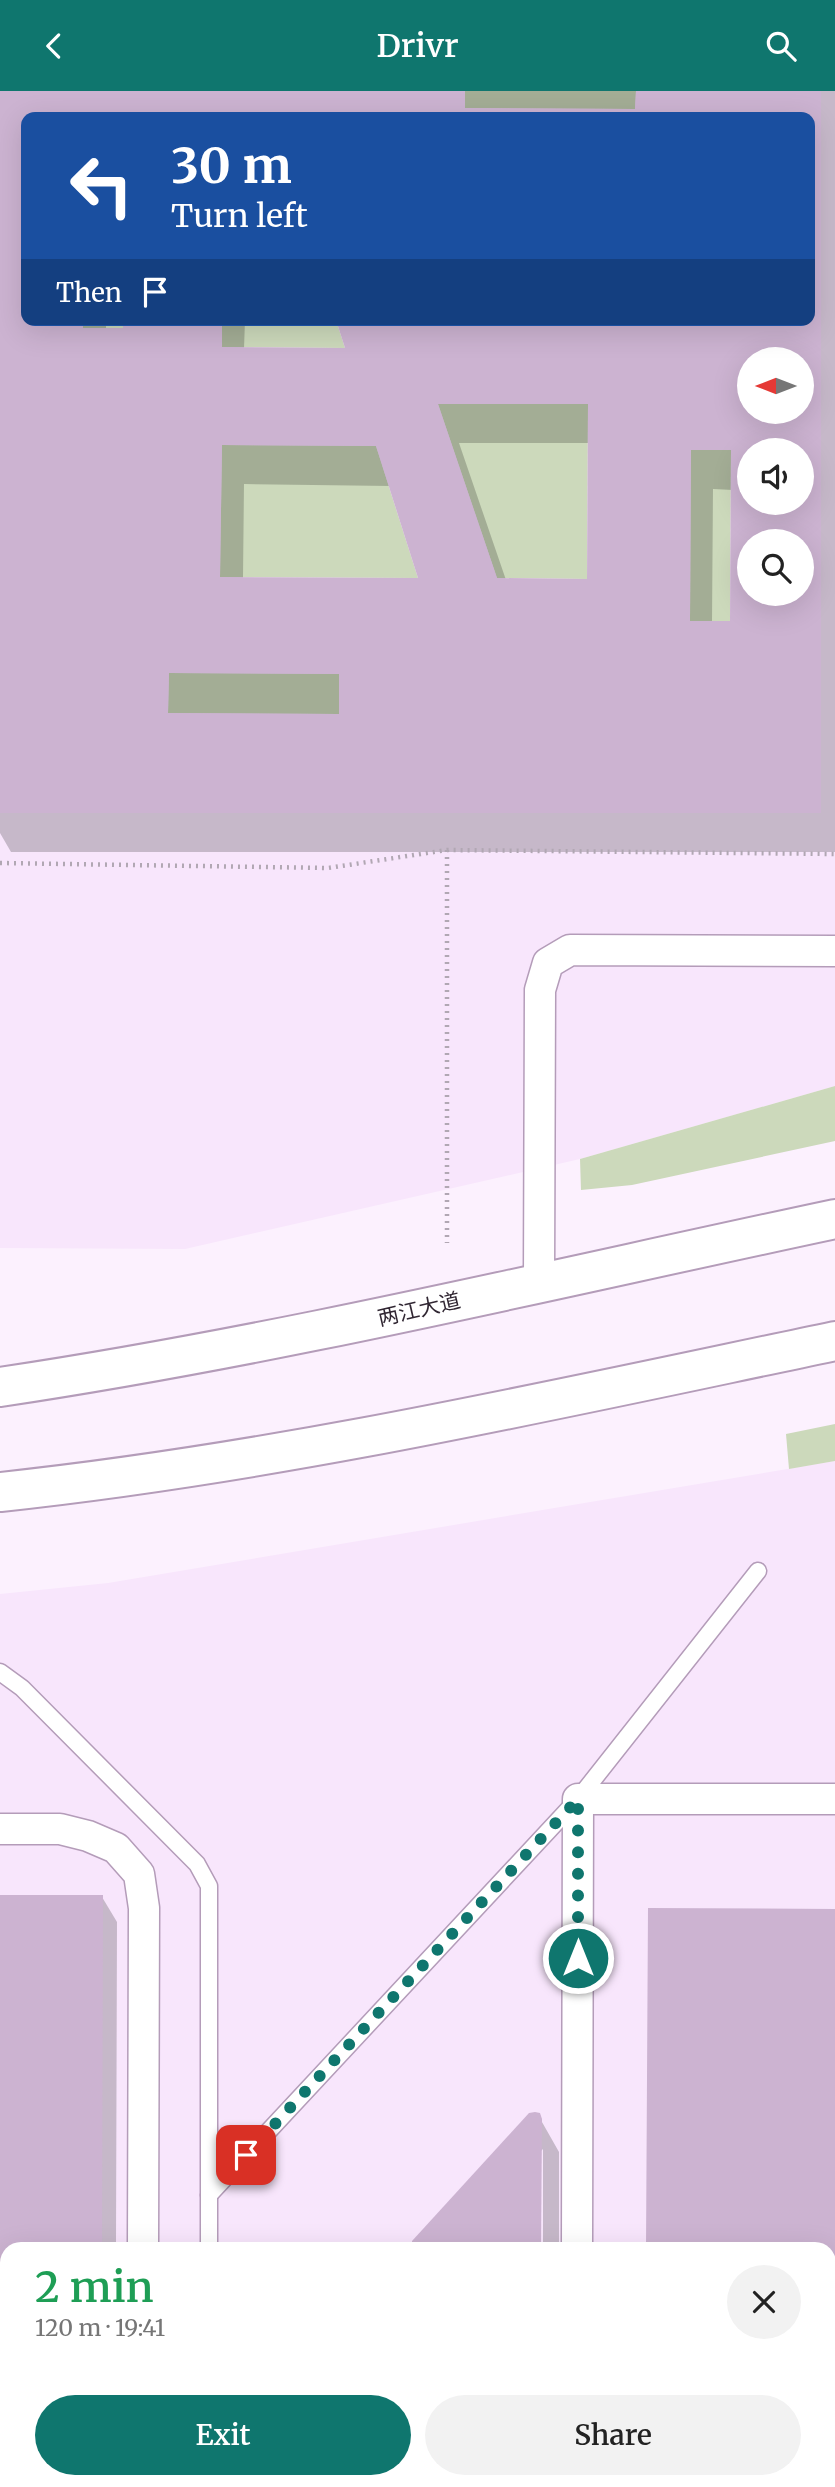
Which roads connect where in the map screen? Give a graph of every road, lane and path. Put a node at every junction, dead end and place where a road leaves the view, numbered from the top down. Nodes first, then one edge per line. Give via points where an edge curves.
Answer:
1 (447, 850) junction
2 (835, 853) edge
3 (0, 863) edge
4 (835, 951) edge
5 (835, 1219) edge
6 (447, 1243) dead end
7 (539, 1282) junction
8 (835, 1341) edge
9 (0, 1387) edge
10 (0, 1492) edge
11 (758, 1571) dead end
12 (0, 1672) edge
13 (578, 1799) junction
14 (835, 1799) edge
15 (0, 1829) edge
16 (209, 2195) junction
17 (143, 2242) edge
18 (209, 2242) edge
19 (577, 2242) edge

1 - 2 path
1 - 3 path via 328,868
1 - 6 path
4 - 7 street via 570,950 548,963 540,990
5 - 7 highway, 两江大道
7 - 9 highway, 两江大道 via 305,1334
8 - 10 highway via 343,1441 111,1481
11 - 13 lane
12 - 16 lane via 22,1688 197,1864 209,1886
13 - 14 street
13 - 16 lane
13 - 19 street
15 - 17 street via 60,1829 88,1836 117,1848 139,1874 144,1908
16 - 18 lane

